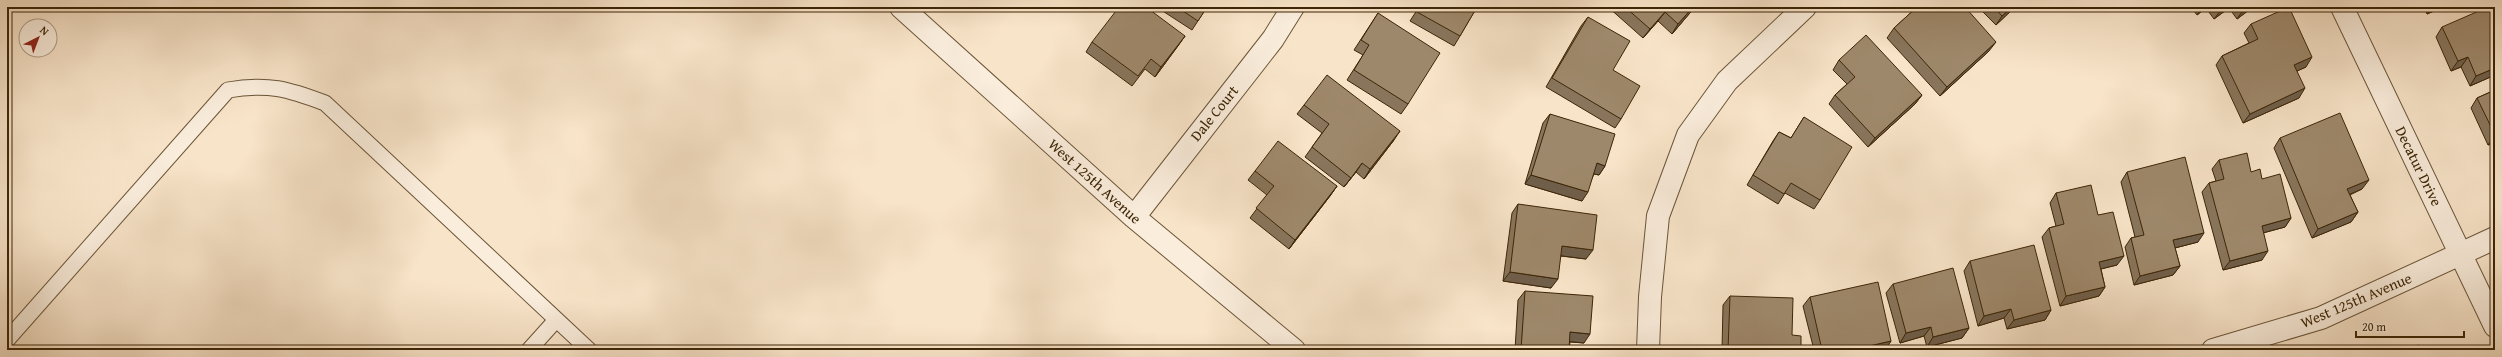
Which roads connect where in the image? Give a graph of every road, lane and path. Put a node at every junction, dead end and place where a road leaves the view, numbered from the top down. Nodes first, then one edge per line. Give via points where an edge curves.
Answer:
1 (901, 7) edge
2 (1293, 7) edge
3 (1805, 7) edge
4 (2342, 7) edge
5 (1134, 217) junction
6 (2495, 238) edge
7 (2461, 254) junction
8 (556, 320) junction
9 (2495, 326) edge
10 (7, 340) edge
11 (529, 350) edge
12 (588, 350) edge
13 (1294, 350) edge
14 (1648, 350) edge
15 (2213, 350) edge

1 - 5 street, West 125th Avenue
2 - 5 street, Dale Court via 1273,39
3 - 14 street via 1727,81 1688,135 1658,216
4 - 7 street, Decatur Drive
5 - 13 street, West 125th Avenue
6 - 7 street, West 125th Avenue
7 - 9 street, Decatur Drive
7 - 15 street, West 125th Avenue via 2321,318
8 - 10 lane via 325,103 290,90 254,86 228,90
8 - 11 lane
8 - 12 lane

